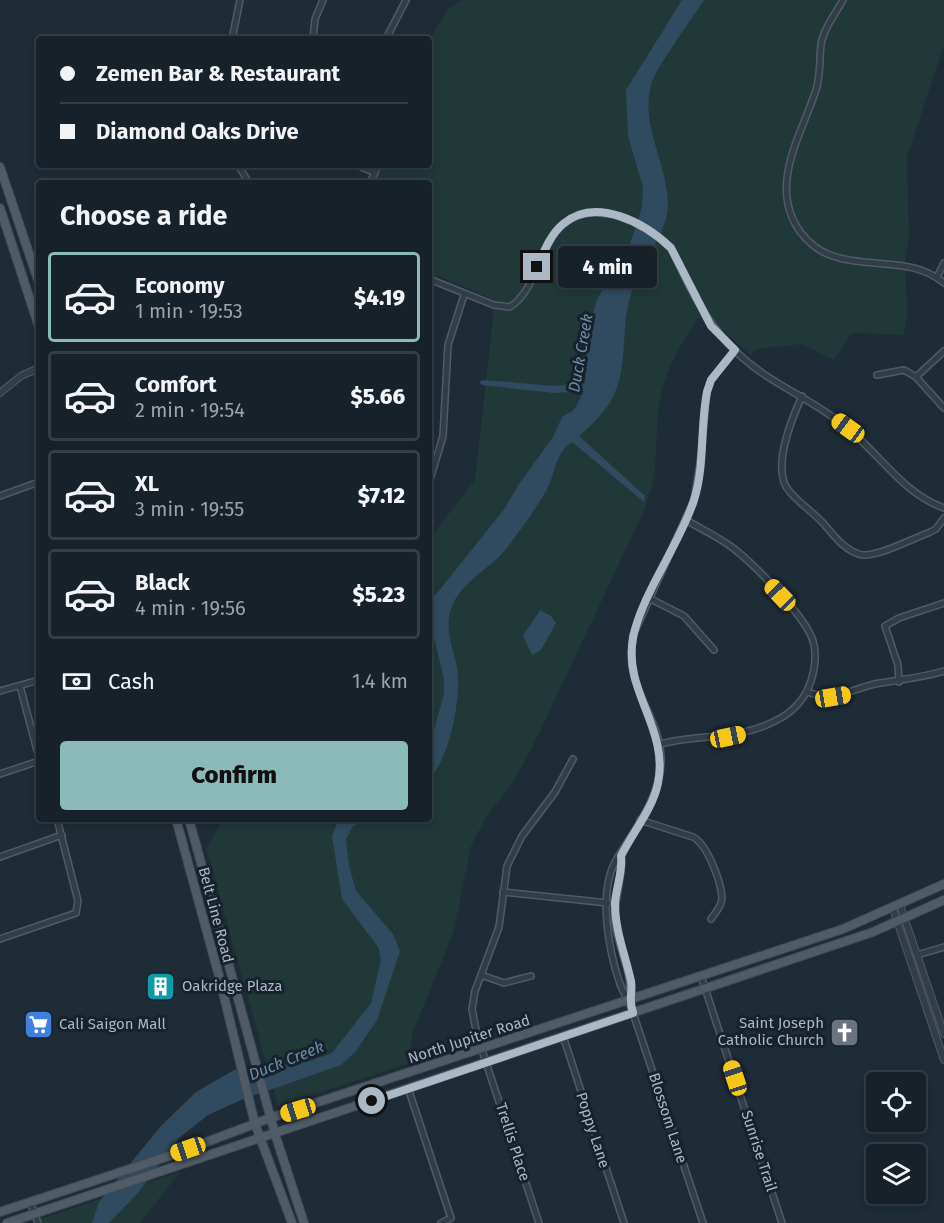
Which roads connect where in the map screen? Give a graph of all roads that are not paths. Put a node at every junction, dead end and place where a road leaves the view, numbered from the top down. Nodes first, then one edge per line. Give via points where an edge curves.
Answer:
1 (240, 0) edge
2 (323, 0) edge
3 (406, 0) edge
4 (843, 0) edge
5 (233, 36) edge
6 (313, 36) edge
7 (388, 36) edge
8 (363, 168) edge
9 (377, 168) edge
10 (0, 169) edge
11 (375, 174) junction
12 (372, 180) edge
13 (0, 208) edge
14 (944, 263) edge
15 (36, 274) edge
16 (937, 277) junction
17 (432, 280) edge
18 (944, 283) edge
19 (464, 295) junction
20 (36, 318) edge
21 (735, 350) junction
22 (944, 351) edge
23 (36, 370) edge
24 (877, 375) dead end
25 (916, 377) junction
26 (0, 393) edge
27 (802, 396) junction
28 (944, 408) edge
29 (432, 473) edge
30 (36, 483) edge
31 (0, 496) edge
32 (944, 508) edge
33 (944, 518) edge
34 (686, 520) junction
35 (649, 598) junction
36 (944, 603) edge
37 (714, 650) dead end
38 (944, 671) edge
39 (36, 681) edge
40 (899, 682) junction
41 (20, 686) junction
42 (0, 691) edge
43 (807, 692) junction
44 (660, 744) junction
45 (36, 747) edge
46 (573, 759) dead end
47 (36, 760) edge
48 (0, 774) edge
49 (640, 820) junction
50 (58, 822) edge
51 (177, 822) edge
52 (190, 822) edge
53 (62, 835) junction
54 (197, 847) junction
55 (184, 850) junction
56 (621, 856) junction
57 (0, 857) edge
58 (944, 884) edge
59 (503, 892) junction
60 (944, 900) edge
61 (607, 903) junction
62 (615, 904) junction
63 (896, 907) junction
64 (711, 919) dead end
65 (901, 920) junction
66 (820, 937) junction
67 (0, 939) edge
68 (944, 947) edge
69 (824, 949) junction
70 (917, 955) junction
71 (754, 958) junction
72 (758, 971) junction
73 (481, 975) junction
74 (531, 976) dead end
75 (701, 976) junction
76 (705, 988) junction
77 (629, 1000) junction
78 (633, 1013) junction
79 (942, 1019) edge
80 (944, 1034) edge
81 (563, 1036) junction
82 (482, 1050) junction
83 (944, 1060) edge
84 (486, 1062) junction
85 (383, 1083) junction
86 (408, 1088) junction
87 (387, 1095) junction
88 (270, 1118) junction
89 (255, 1124) junction
90 (275, 1134) junction
91 (260, 1140) junction
92 (30, 1202) junction
93 (0, 1212) edge
94 (35, 1213) junction
95 (7, 1223) edge
96 (38, 1223) edge
97 (292, 1223) edge
98 (304, 1223) edge
99 (441, 1223) edge
100 (539, 1223) edge
101 (624, 1223) edge
102 (703, 1223) edge
103 (782, 1223) edge

1 - 5 street
2 - 6 street
3 - 7 street
4 - 16 street via 821,44 819,78 792,150 787,172 790,214 805,238 828,255 921,269
8 - 11 street
9 - 11 street
10 - 15 main road
11 - 12 street
13 - 20 main road
14 - 16 street
16 - 18 street
17 - 19 street
19 - 21 street via 510,308 520,301 552,236 562,225 586,214 613,214 662,239 671,248 711,326
19 - 29 street via 448,345 443,436
21 - 27 street via 764,375
21 - 34 street via 711,380 707,392 698,484
22 - 25 street
23 - 26 street
24 - 25 street via 904,370
25 - 28 street
27 - 32 street via 848,428 918,496
27 - 33 street via 788,430 784,480 790,492 812,510 838,541 857,553 873,554 936,529
30 - 31 street
34 - 35 street
34 - 43 street via 738,552 806,623 816,653
35 - 37 street via 684,616
35 - 44 street via 633,635 631,654 638,689
36 - 40 street via 885,626 898,665
38 - 40 street
39 - 41 street
40 - 43 street via 879,683 833,697
41 - 42 street
41 - 45 street
43 - 44 street via 791,711 746,733 690,737
44 - 49 street via 658,785
46 - 59 street, Trellis Place via 515,848
47 - 48 street
49 - 56 street
49 - 64 street via 701,841 722,898
50 - 53 street
51 - 55 main road, Belt Line Road
52 - 54 main road, Belt Line Road
53 - 57 street
53 - 67 street via 76,913
54 - 55 main road
54 - 88 main road, Belt Line Road
55 - 89 main road, Belt Line Road
56 - 61 street via 615,862
56 - 62 street
58 - 63 main road, North Jupiter Road
59 - 61 street
59 - 73 street, Trellis Place via 499,927
60 - 65 main road, North Jupiter Road
61 - 62 street
61 - 77 street via 612,952
62 - 77 street via 620,944 632,984
63 - 65 street
63 - 66 main road, North Jupiter Road
65 - 69 main road, North Jupiter Road
65 - 70 street
65 - 83 street
66 - 69 main road
66 - 71 main road, North Jupiter Road
68 - 70 street
69 - 72 main road, North Jupiter Road
70 - 79 street
71 - 72 main road
71 - 75 main road, North Jupiter Road
72 - 76 main road, North Jupiter Road
73 - 74 street via 504,983
73 - 82 street, Trellis Place via 472,1009
75 - 76 street, Sunrise Trail
75 - 77 main road, North Jupiter Road
76 - 78 main road, North Jupiter Road
76 - 103 street, Sunrise Trail
77 - 78 street, Blossom Lane
77 - 82 main road, North Jupiter Road
78 - 81 main road, North Jupiter Road
78 - 102 street, Blossom Lane
79 - 80 street
81 - 84 main road, North Jupiter Road
81 - 101 street, Poppy Lane
82 - 84 street, Trellis Place
82 - 85 main road, North Jupiter Road
84 - 86 main road, North Jupiter Road
84 - 100 street, Trellis Place
85 - 87 main road
85 - 88 main road, North Jupiter Road
86 - 87 main road, North Jupiter Road
86 - 99 street via 451,1218
87 - 90 main road, North Jupiter Road
88 - 89 main road, North Jupiter Road
88 - 90 main road, Belt Line Road
89 - 91 main road, Belt Line Road
89 - 92 main road, North Jupiter Road
90 - 91 main road, North Jupiter Road
90 - 98 main road, Belt Line Road
91 - 94 main road, North Jupiter Road
91 - 97 main road, Belt Line Road
92 - 93 main road, North Jupiter Road
92 - 94 street
94 - 95 main road, North Jupiter Road
94 - 96 street

